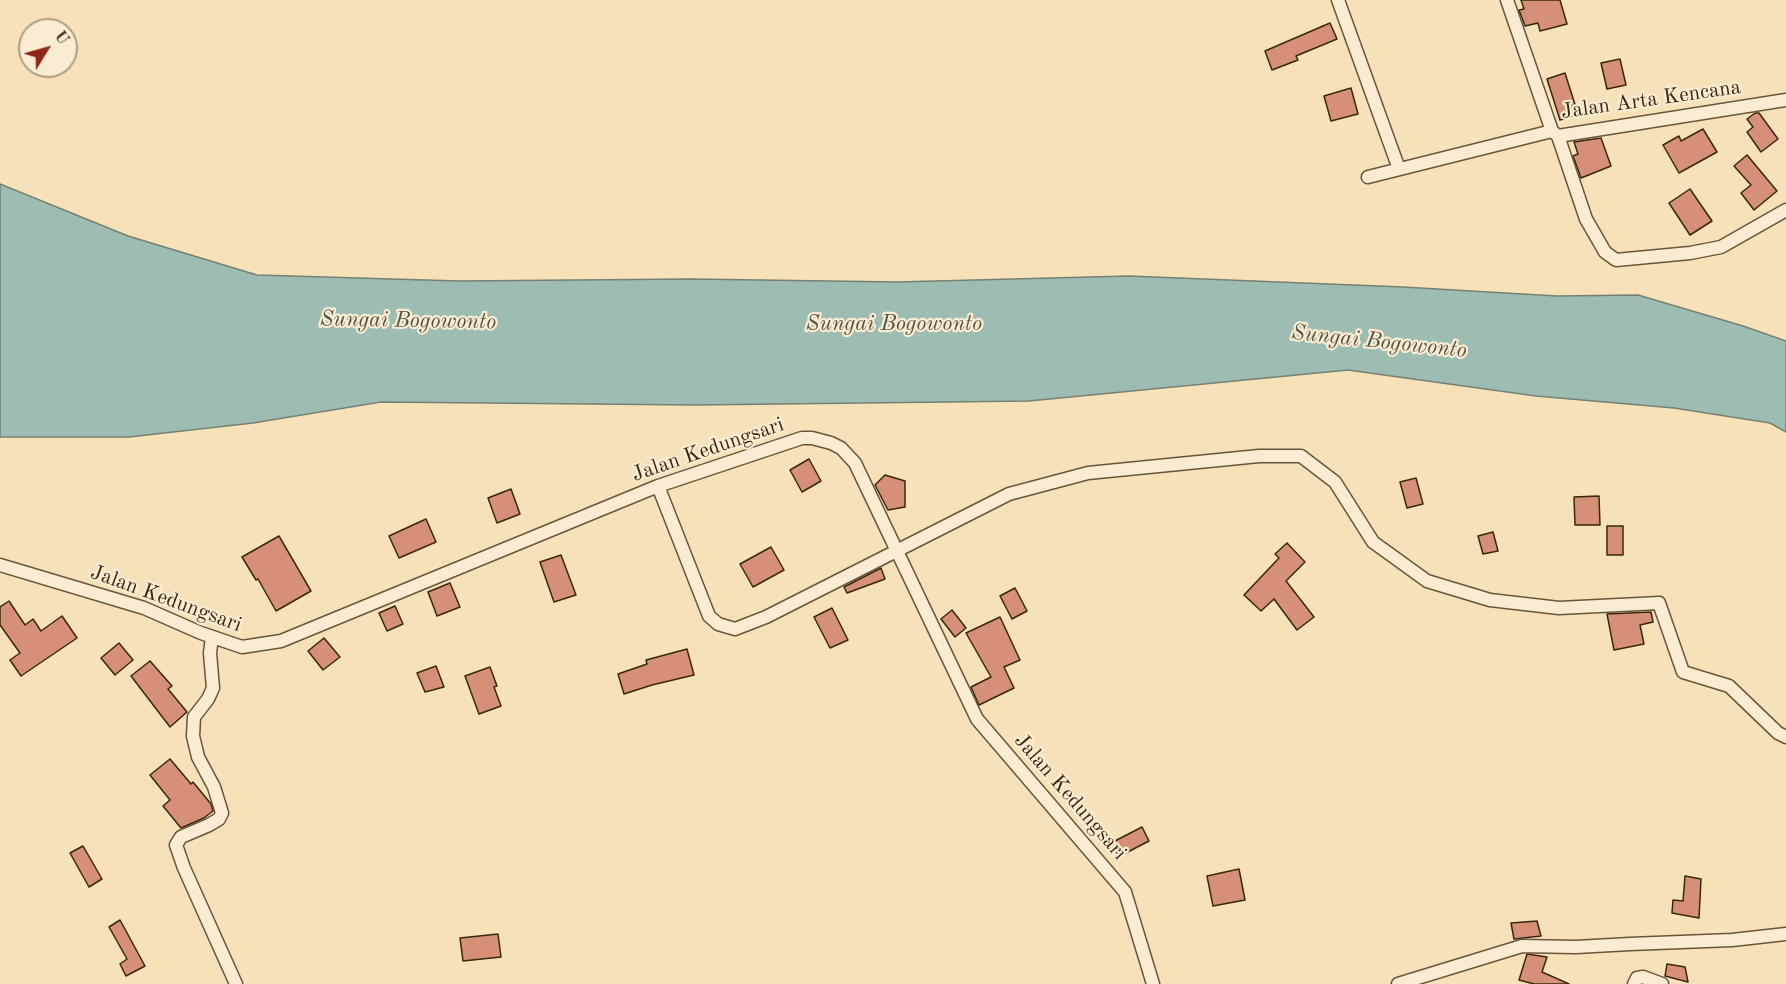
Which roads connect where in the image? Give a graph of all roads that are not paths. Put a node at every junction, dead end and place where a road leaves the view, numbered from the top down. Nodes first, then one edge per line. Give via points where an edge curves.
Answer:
1 (1338, 0) edge
2 (1507, 0) edge
3 (1786, 100) edge
4 (1555, 134) junction
5 (1399, 169) junction
6 (1368, 177) dead end
7 (1786, 210) edge
8 (658, 486) junction
9 (896, 549) junction
10 (0, 565) edge
11 (212, 638) junction
12 (1786, 737) edge
13 (1786, 934) edge
14 (236, 984) edge
15 (1154, 984) edge
16 (1398, 984) edge
17 (1634, 984) edge
18 (1662, 984) edge

1 - 5 street
2 - 4 street, Jalan Arta Kencana
3 - 4 street, Jalan Arta Kencana
4 - 5 street
4 - 7 street via 1586,219 1605,252 1616,260 1721,247
5 - 6 street
8 - 9 street, Jalan Kedungsari via 802,438 831,443 842,448 855,464
8 - 9 street via 709,616 730,628 766,617
8 - 11 street, Jalan Kedungsari via 280,641 242,647
9 - 12 street via 1009,494 1088,473 1259,456 1301,456 1335,482 1373,542 1427,581 1490,600 1559,608 1659,603 1683,672 1729,686
9 - 15 street, Jalan Kedungsari via 977,719 1125,892
10 - 11 street, Jalan Kedungsari via 144,608
11 - 14 street via 213,688 194,717 194,736 198,757 222,813 209,825 181,837 176,845
13 - 16 street via 1732,940 1522,946
17 - 18 street via 1641,977

